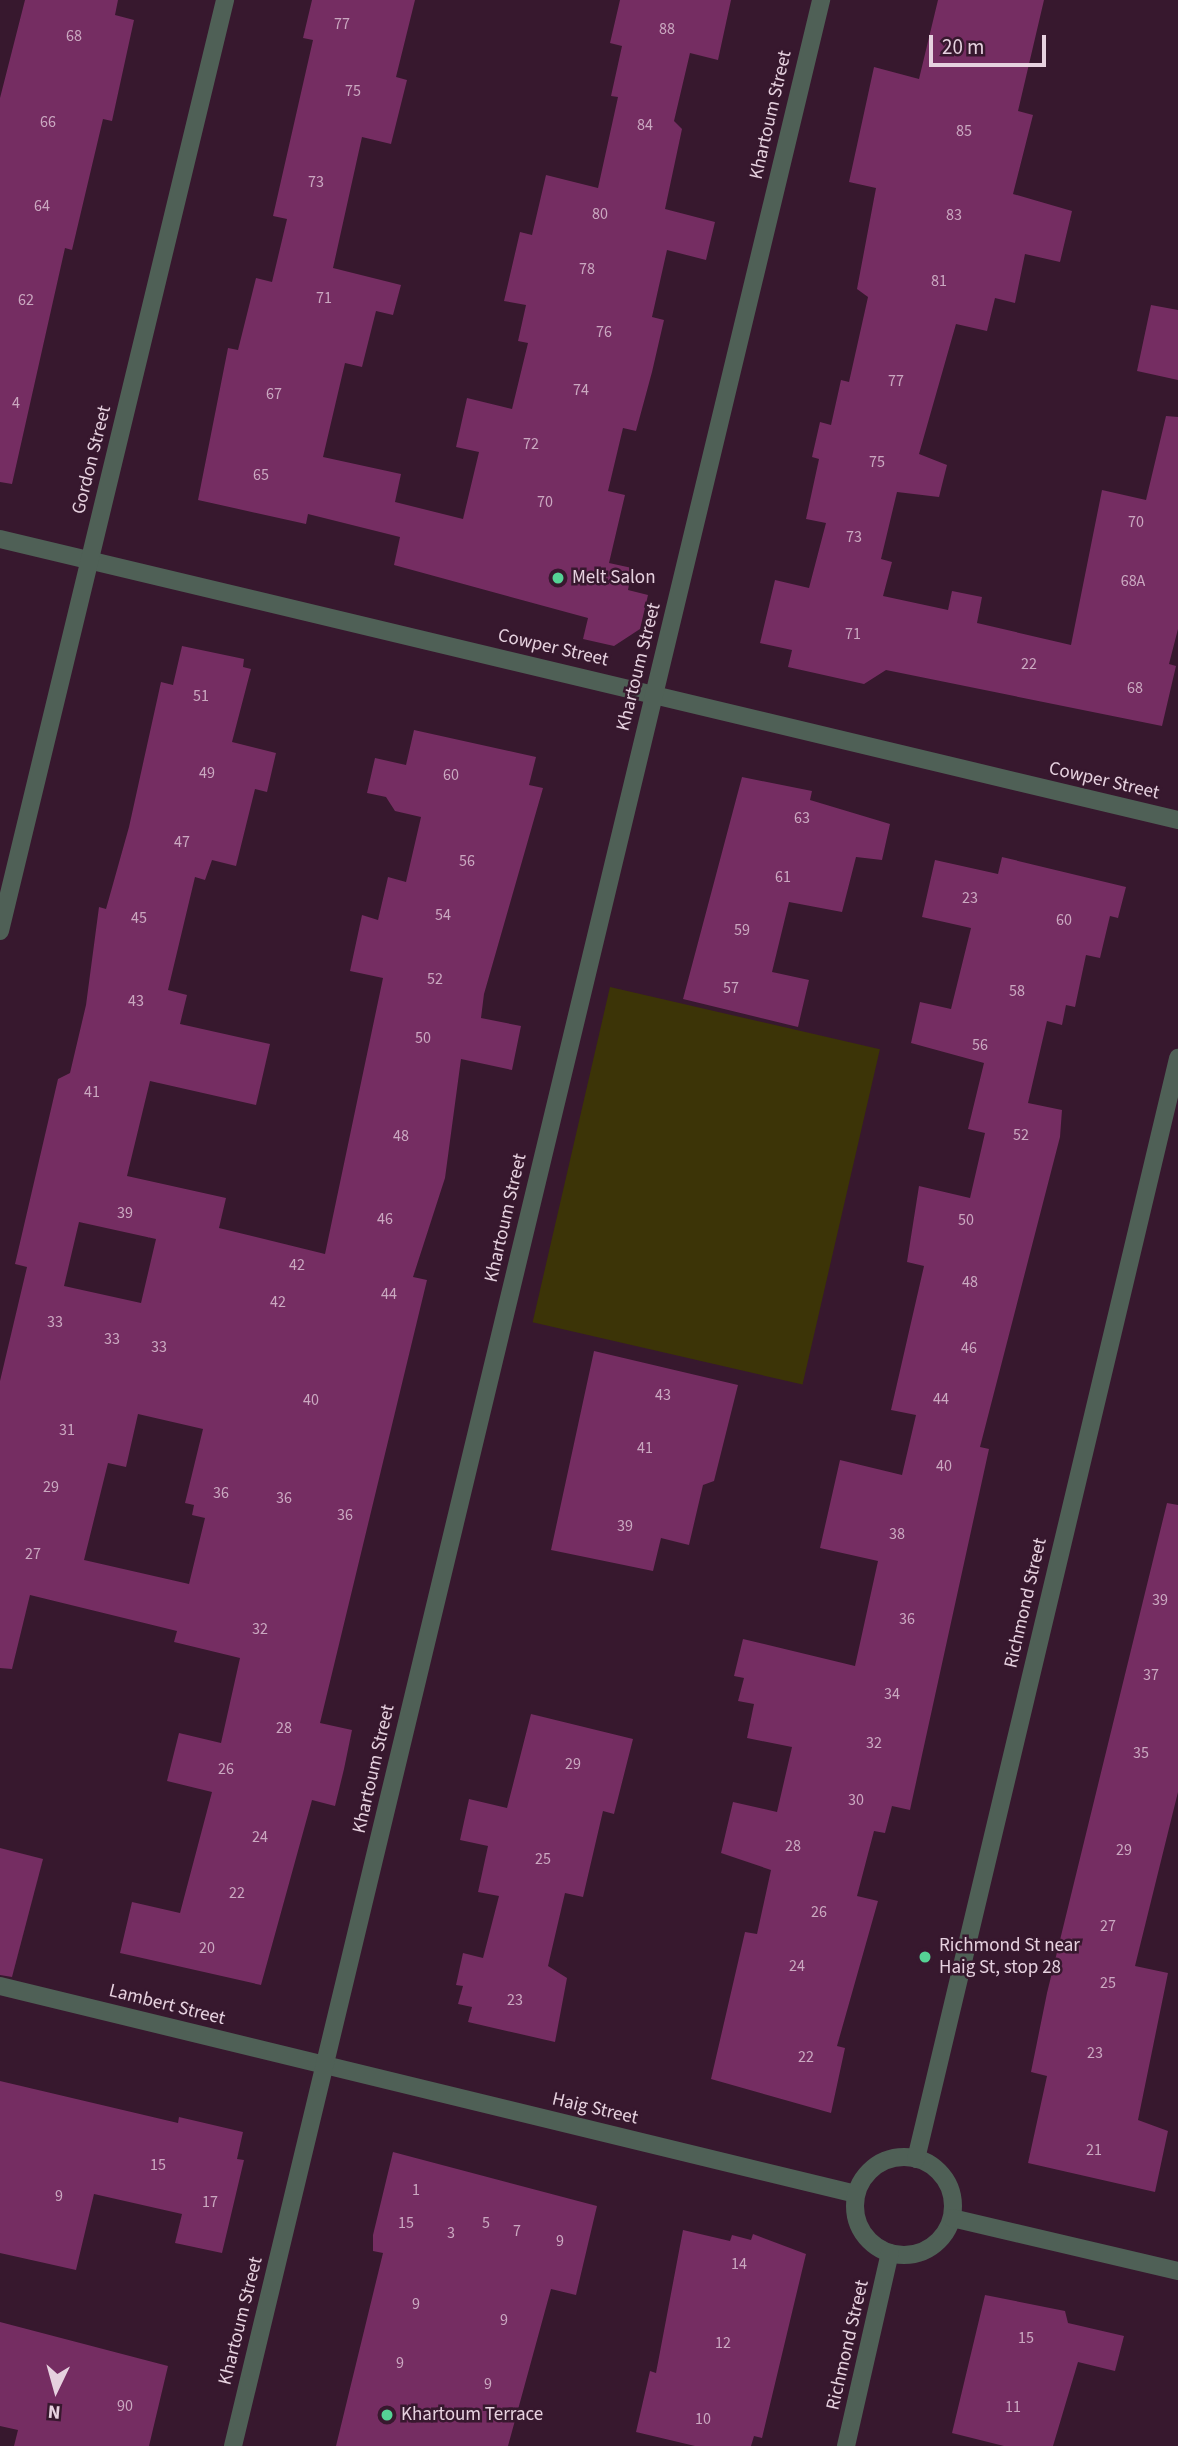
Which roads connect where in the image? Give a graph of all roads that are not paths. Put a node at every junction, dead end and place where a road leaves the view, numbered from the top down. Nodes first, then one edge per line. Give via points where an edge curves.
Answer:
1 (225, 0) edge
2 (821, 0) edge
3 (0, 539) edge
4 (90, 560) junction
5 (654, 694) junction
6 (1178, 820) edge
7 (0, 931) edge
8 (1178, 1058) edge
9 (0, 1986) edge
10 (324, 2066) junction
11 (916, 2159) junction
12 (856, 2194) junction
13 (952, 2218) junction
14 (890, 2253) junction
15 (1178, 2271) edge
16 (233, 2446) edge
17 (846, 2446) edge

1 - 4 street, Gordon Street
2 - 5 street, Khartoum Street
3 - 4 street, Cowper Street
4 - 5 street, Cowper Street
4 - 7 street, Gordon Street
5 - 6 street, Cowper Street
5 - 10 street, Khartoum Street
8 - 11 street, Richmond Street
9 - 10 street, Lambert Street
10 - 12 street, Haig Street
10 - 16 street, Khartoum Street
11 - 12 street via 885,2161
11 - 13 street via 950,2188
12 - 14 street via 861,2230
13 - 14 street via 935,2244 906,2255
13 - 15 street
14 - 17 street, Richmond Street

